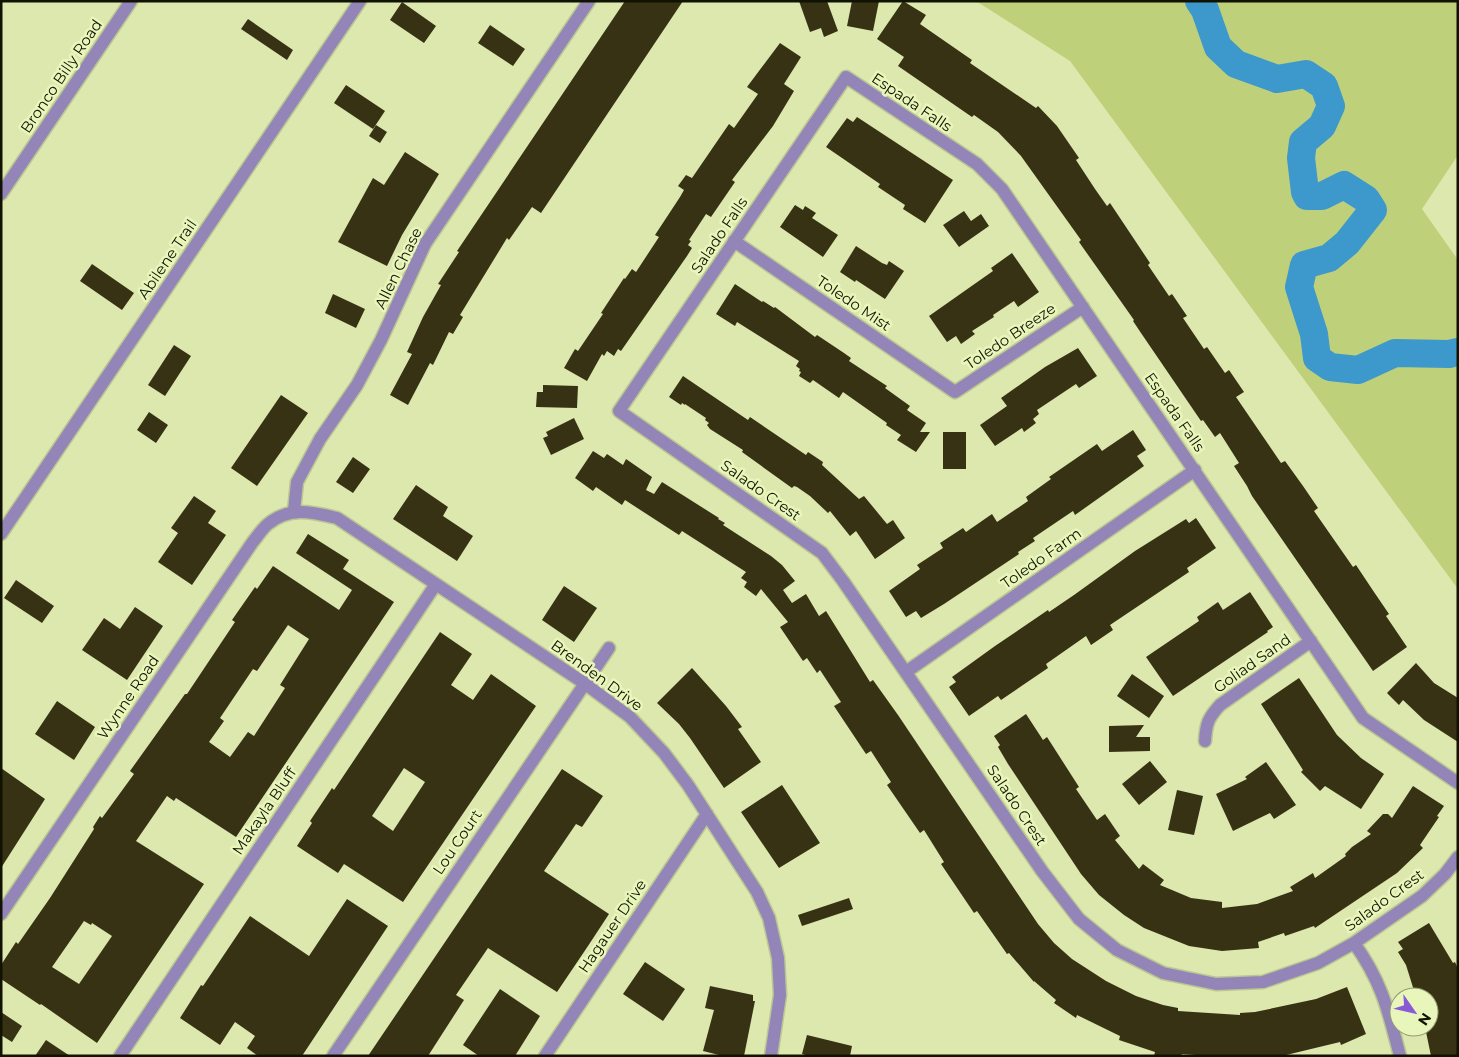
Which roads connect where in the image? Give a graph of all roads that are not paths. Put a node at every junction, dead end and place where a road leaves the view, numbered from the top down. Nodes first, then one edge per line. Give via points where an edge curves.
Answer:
1 (131, 1) edge
2 (360, 1) edge
3 (589, 1) edge
4 (846, 77) joint
5 (1, 194) edge
6 (734, 242) junction
7 (1083, 307) junction
8 (955, 392) joint
9 (619, 410) joint
10 (1195, 470) junction
11 (294, 511) junction
12 (1, 534) edge
13 (436, 584) junction
14 (1311, 641) junction
15 (609, 648) dead end
16 (906, 672) junction
17 (584, 683) junction
18 (1205, 742) dead end
19 (1458, 783) edge
20 (707, 814) junction
21 (1458, 856) edge
22 (1, 914) edge
23 (1354, 943) junction
24 (120, 1056) edge
25 (333, 1056) edge
26 (545, 1056) edge
27 (771, 1056) edge
28 (1400, 1056) edge

1 - 5 street, Bronco Billy Road
2 - 12 street, Abilene Trail
3 - 11 street, Allen Chase via 426,244 382,340 297,482
4 - 6 street, Salado Falls
4 - 7 street, Espada Falls via 977,164 1002,189
6 - 8 street, Toledo Mist
6 - 9 street, Salado Falls
7 - 8 street, Toledo Breeze
7 - 10 street, Espada Falls
9 - 16 street, Salado Crest via 822,553
10 - 14 street, Espada Falls
10 - 16 street, Toledo Farm
11 - 13 street, Brenden Drive via 337,518
11 - 22 street, Wynne Road via 268,524 252,543
13 - 17 street, Brenden Drive
13 - 24 street, Makayla Bluff
14 - 18 street, Goliad Sand via 1220,705 1210,716
14 - 19 street, Espada Falls via 1363,718
15 - 17 street, Lou Court
16 - 23 street, Salado Crest via 1042,871 1079,919 1117,950 1163,973 1216,984 1263,982 1318,963
17 - 20 street, Brenden Drive via 630,717 664,753
17 - 25 street, Lou Court
20 - 26 street, Hagauer Drive
20 - 27 street, Brenden Drive via 757,892 769,918 778,958 780,995
21 - 23 street, Salado Crest via 1422,896
23 - 28 street via 1369,964 1386,1002

